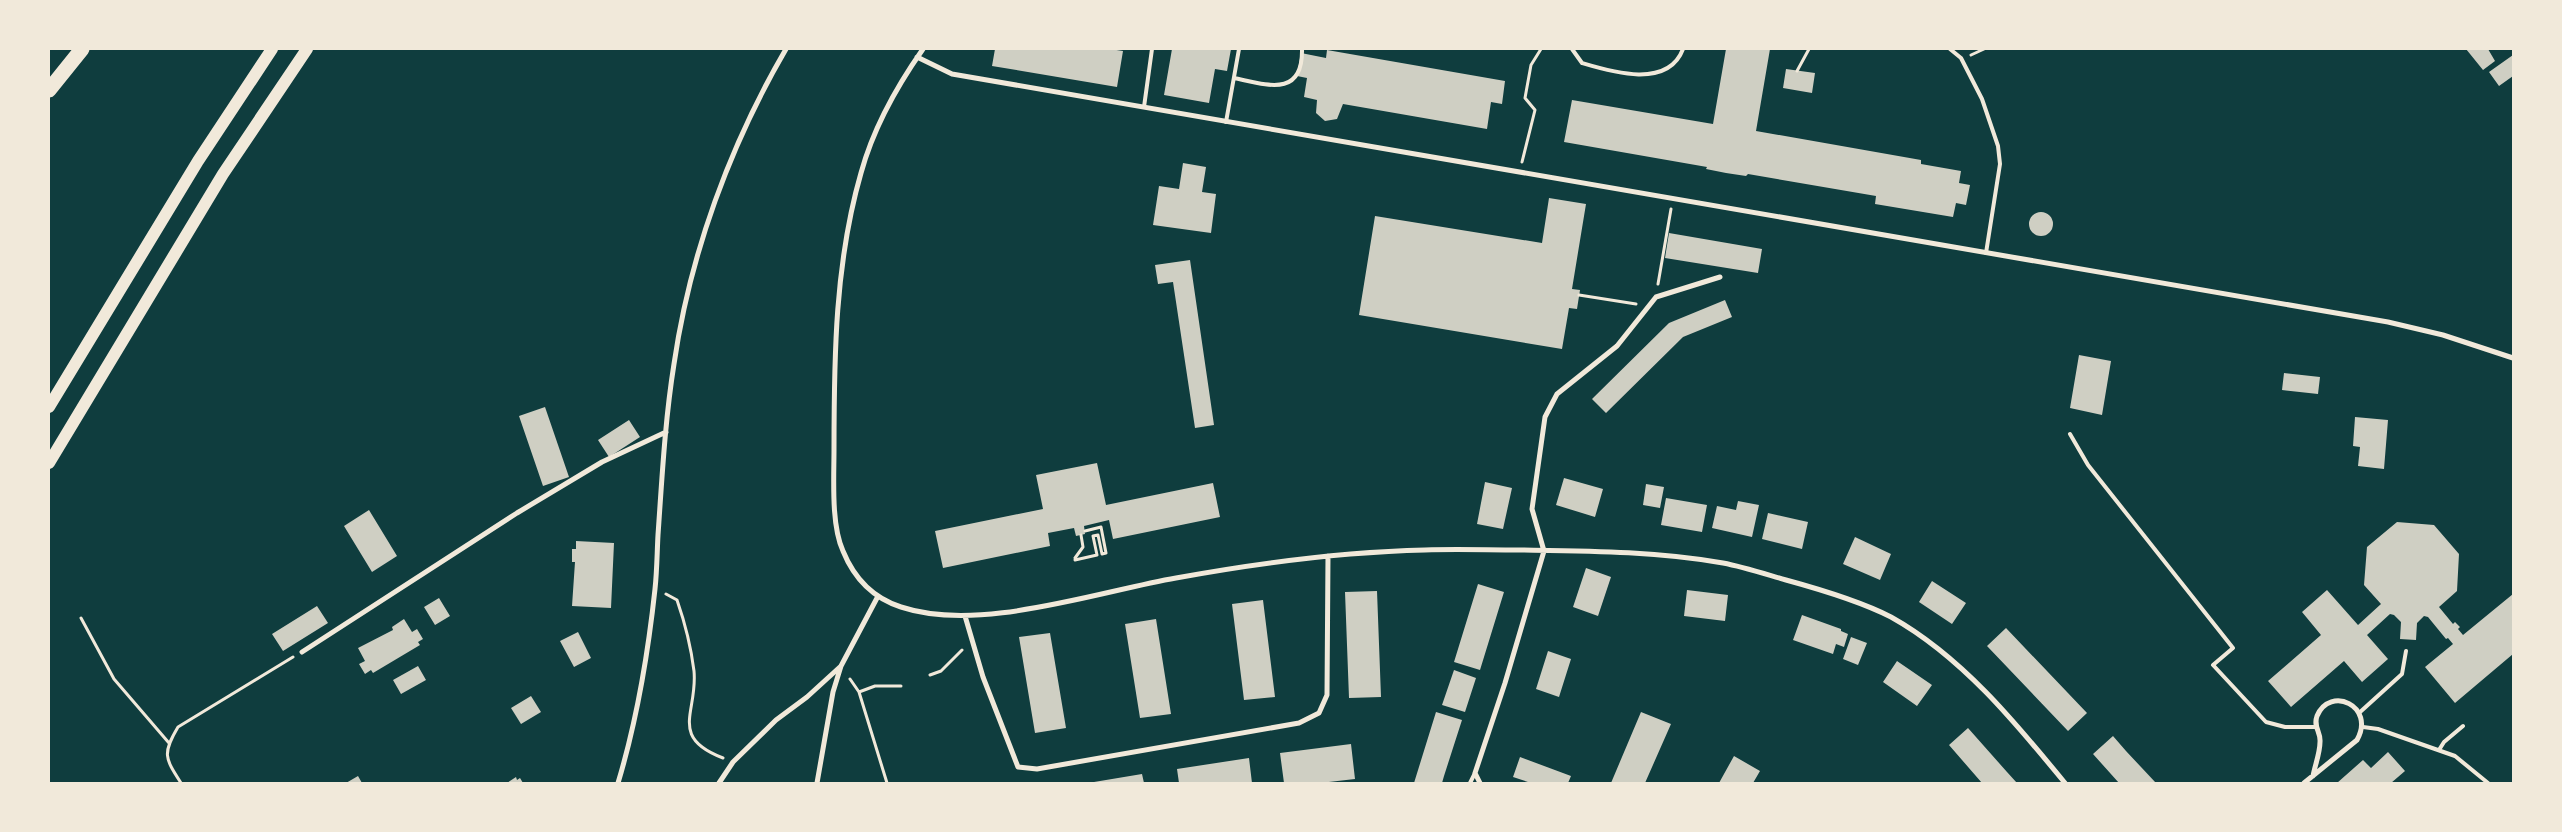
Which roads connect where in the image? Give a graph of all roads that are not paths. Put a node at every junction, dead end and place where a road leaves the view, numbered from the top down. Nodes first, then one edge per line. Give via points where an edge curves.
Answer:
1 (82, 49) edge
2 (272, 49) edge
3 (307, 49) edge
4 (786, 49) edge
5 (923, 49) edge
6 (1152, 49) edge
7 (1239, 49) edge
8 (1302, 49) edge
9 (1572, 49) edge
10 (1683, 49) edge
11 (1950, 49) edge
12 (917, 57) junction
13 (1234, 78) junction
14 (49, 90) edge
15 (1144, 108) junction
16 (1226, 122) junction
17 (1986, 253) junction
18 (1720, 277) dead end
19 (2513, 358) edge
20 (49, 407) edge
21 (666, 432) junction
22 (2070, 434) dead end
23 (49, 463) edge
24 (1544, 551) junction
25 (1328, 556) junction
26 (877, 598) junction
27 (965, 616) junction
28 (2406, 651) dead end
29 (302, 652) road end
30 (841, 666) junction
31 (2359, 713) junction
32 (2315, 726) junction
33 (2463, 726) dead end
34 (2363, 727) junction
35 (2439, 750) junction
36 (1475, 774) junction
37 (2313, 776) junction
38 (618, 783) edge
39 (719, 783) edge
40 (817, 783) edge
41 (1470, 783) edge
42 (1480, 783) edge
43 (2065, 783) edge
44 (2304, 783) edge
45 (2488, 783) edge

1 - 14 highway
2 - 20 main road via 182,186
3 - 23 main road via 224,174
4 - 21 street via 767,80 720,186 695,265 678,336
5 - 12 street
6 - 15 lane
7 - 13 lane
8 - 13 lane via 1300,69 1288,83 1272,86
9 - 10 lane via 1582,63 1632,75 1650,75 1666,68 1681,55
11 - 17 lane via 1961,58 1982,99 1998,146 2000,164
12 - 15 street via 952,74
12 - 26 street via 889,105 861,170 845,239 837,301 834,470 841,548 856,576
13 - 16 lane
15 - 16 street
16 - 17 street
17 - 19 street via 2388,322 2460,340
18 - 24 street via 1656,297 1617,346 1557,394 1545,417 1532,508
21 - 29 street via 602,462 517,513
21 - 38 street via 656,588 639,698
22 - 32 lane via 2088,465 2233,648 2213,664 2266,722 2285,728
24 - 25 street via 1426,550
24 - 36 street
24 - 43 street via 1633,553 1724,564 1816,588 1889,616 1951,658
25 - 27 street via 1170,579 1012,612
25 - 27 street via 1327,695 1319,713 1299,723 1037,769 1018,767
26 - 27 street via 905,609
26 - 30 street
28 - 31 lane via 2402,674
30 - 39 street via 807,698 776,720 733,762
30 - 40 street via 833,692
31 - 32 street via 2349,703 2329,703 2318,713
31 - 34 street
32 - 37 street via 2321,739
33 - 35 lane
34 - 35 lane via 2378,728
34 - 37 street via 2358,740
35 - 45 lane via 2455,756
36 - 41 lane
36 - 42 street
37 - 44 street

